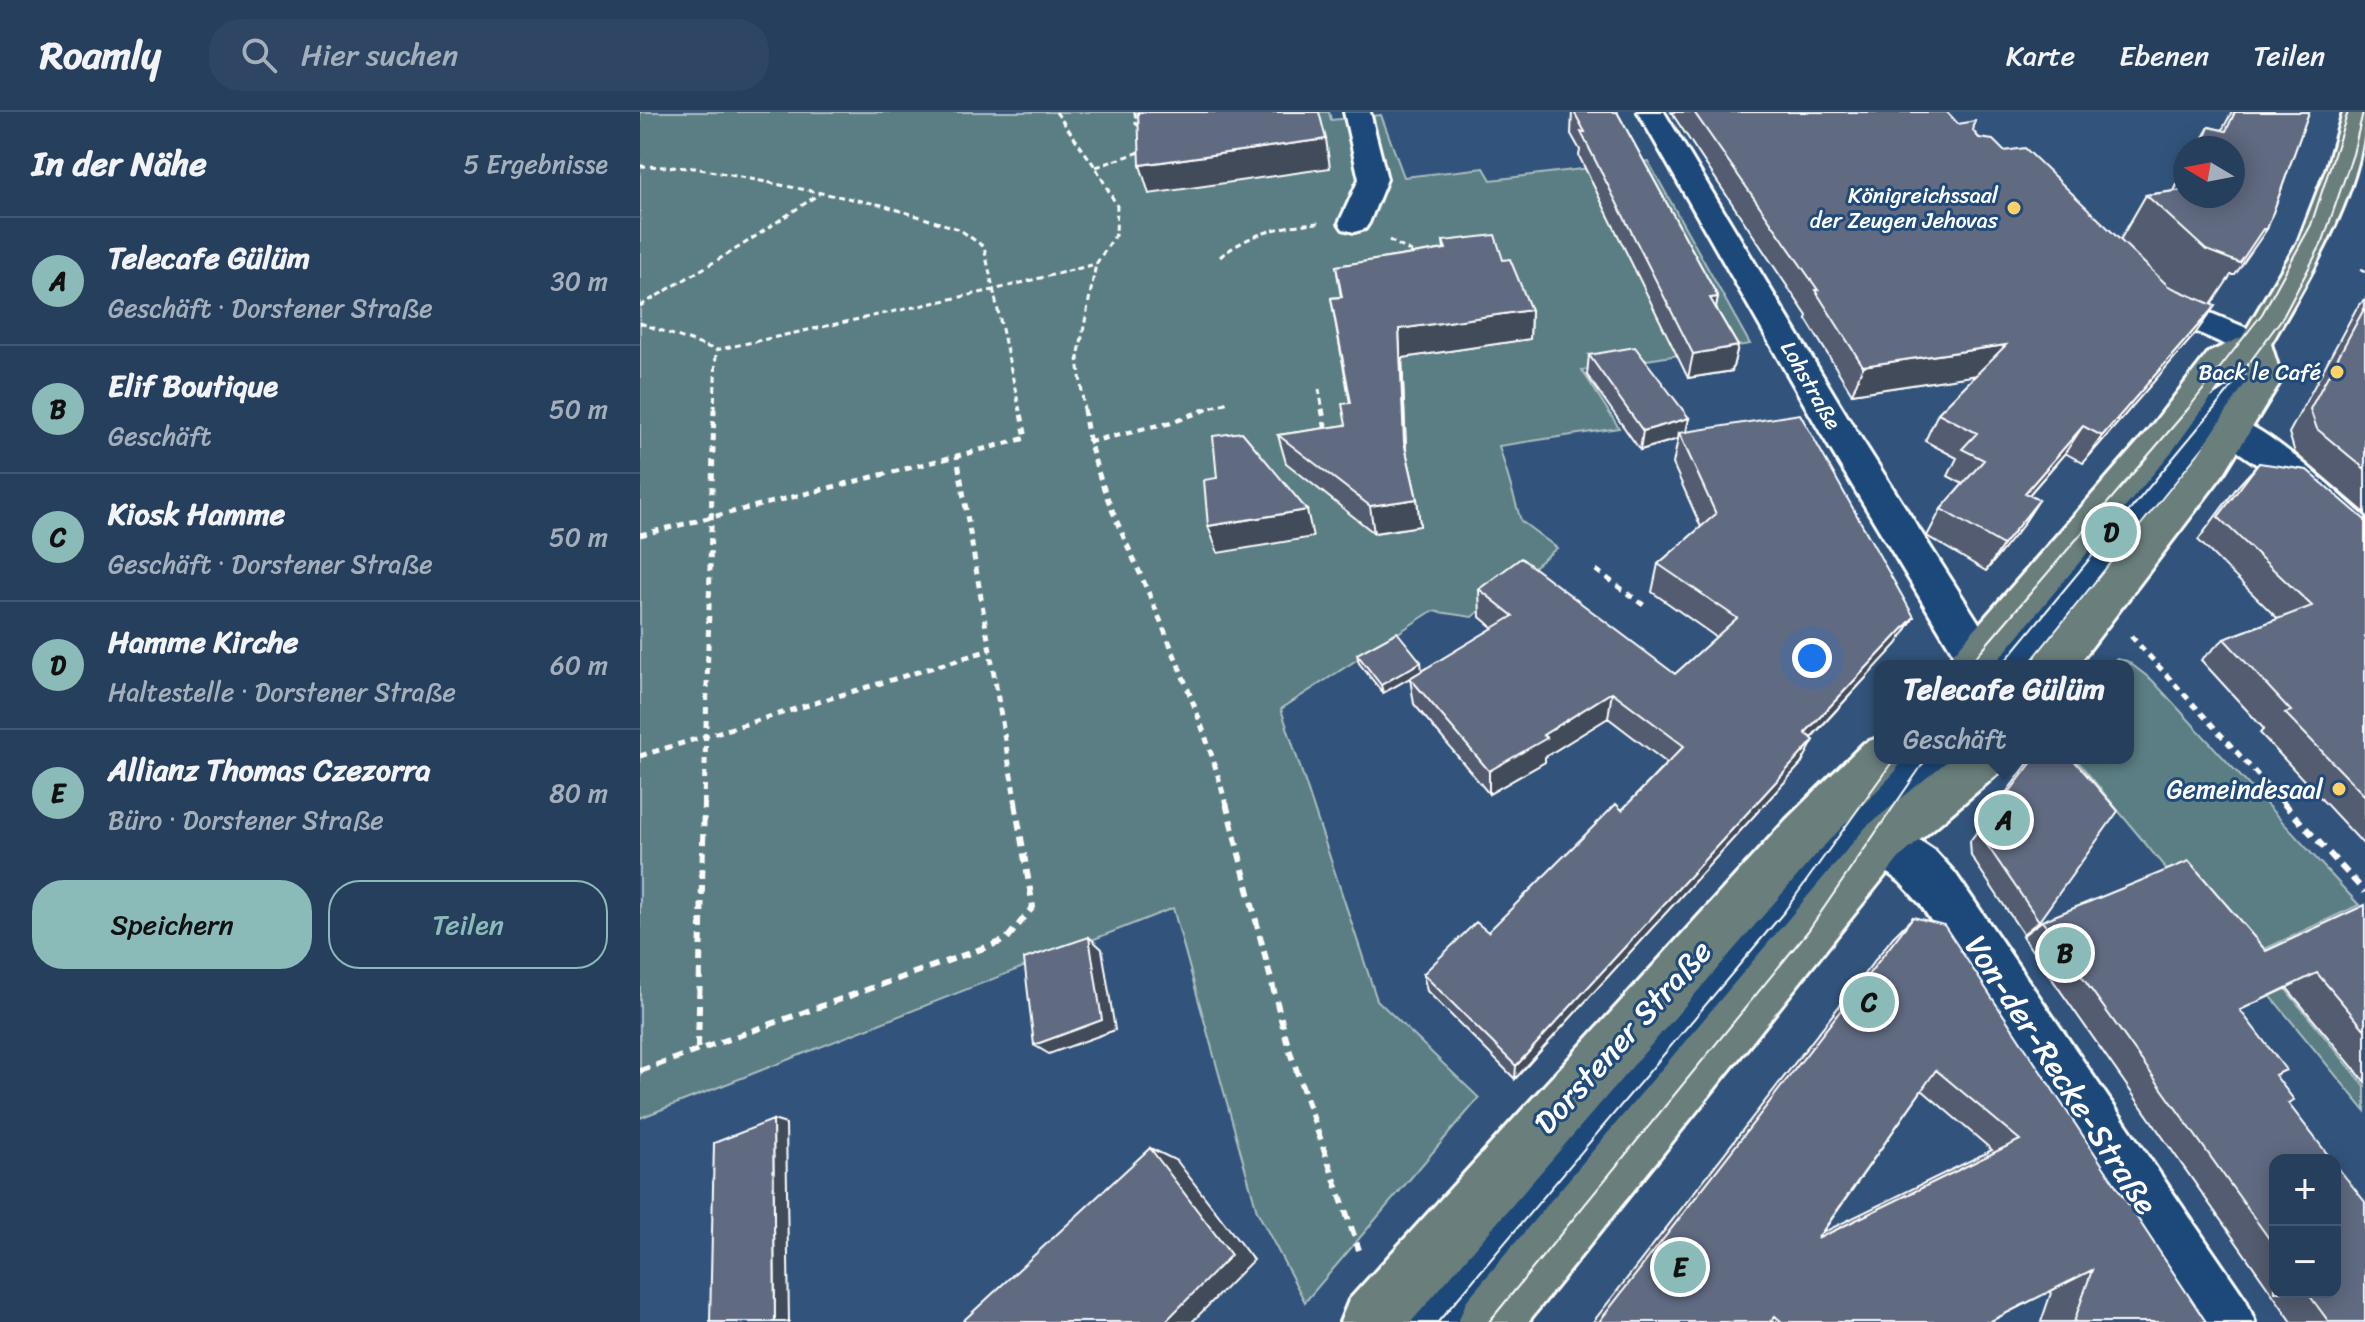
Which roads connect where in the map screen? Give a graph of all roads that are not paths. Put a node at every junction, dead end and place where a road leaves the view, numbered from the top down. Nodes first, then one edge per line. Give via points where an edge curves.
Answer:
1 (1357, 112) edge
2 (1651, 112) edge
3 (2356, 112) edge
4 (1354, 223) dead end
5 (2130, 272) edge
6 (2254, 344) junction
7 (2209, 419) junction
8 (2365, 539) edge
9 (1981, 660) edge
10 (1984, 660) edge
11 (2058, 660) edge
12 (1877, 764) edge
13 (1891, 764) edge
14 (1922, 764) edge
15 (1973, 764) edge
16 (1842, 837) junction
17 (1371, 1322) edge
18 (1438, 1322) edge
19 (1489, 1322) edge
20 (2224, 1322) edge

1 - 4 street via 1373,179
2 - 9 street, Lohstraße via 1837,430
3 - 6 main road via 2313,242
5 - 6 street via 2163,305
6 - 7 main road via 2220,361
6 - 7 main road via 2265,379
7 - 8 street via 2269,455
7 - 10 street
7 - 11 main road via 2099,605
12 - 16 main road, Dorstener Straße
13 - 16 street
14 - 16 street via 1905,787
15 - 16 main road, Dorstener Straße
16 - 17 main road, Dorstener Straße
16 - 18 street
16 - 19 main road, Dorstener Straße
16 - 20 street, Von-der-Recke-Straße via 1917,866 1938,889

